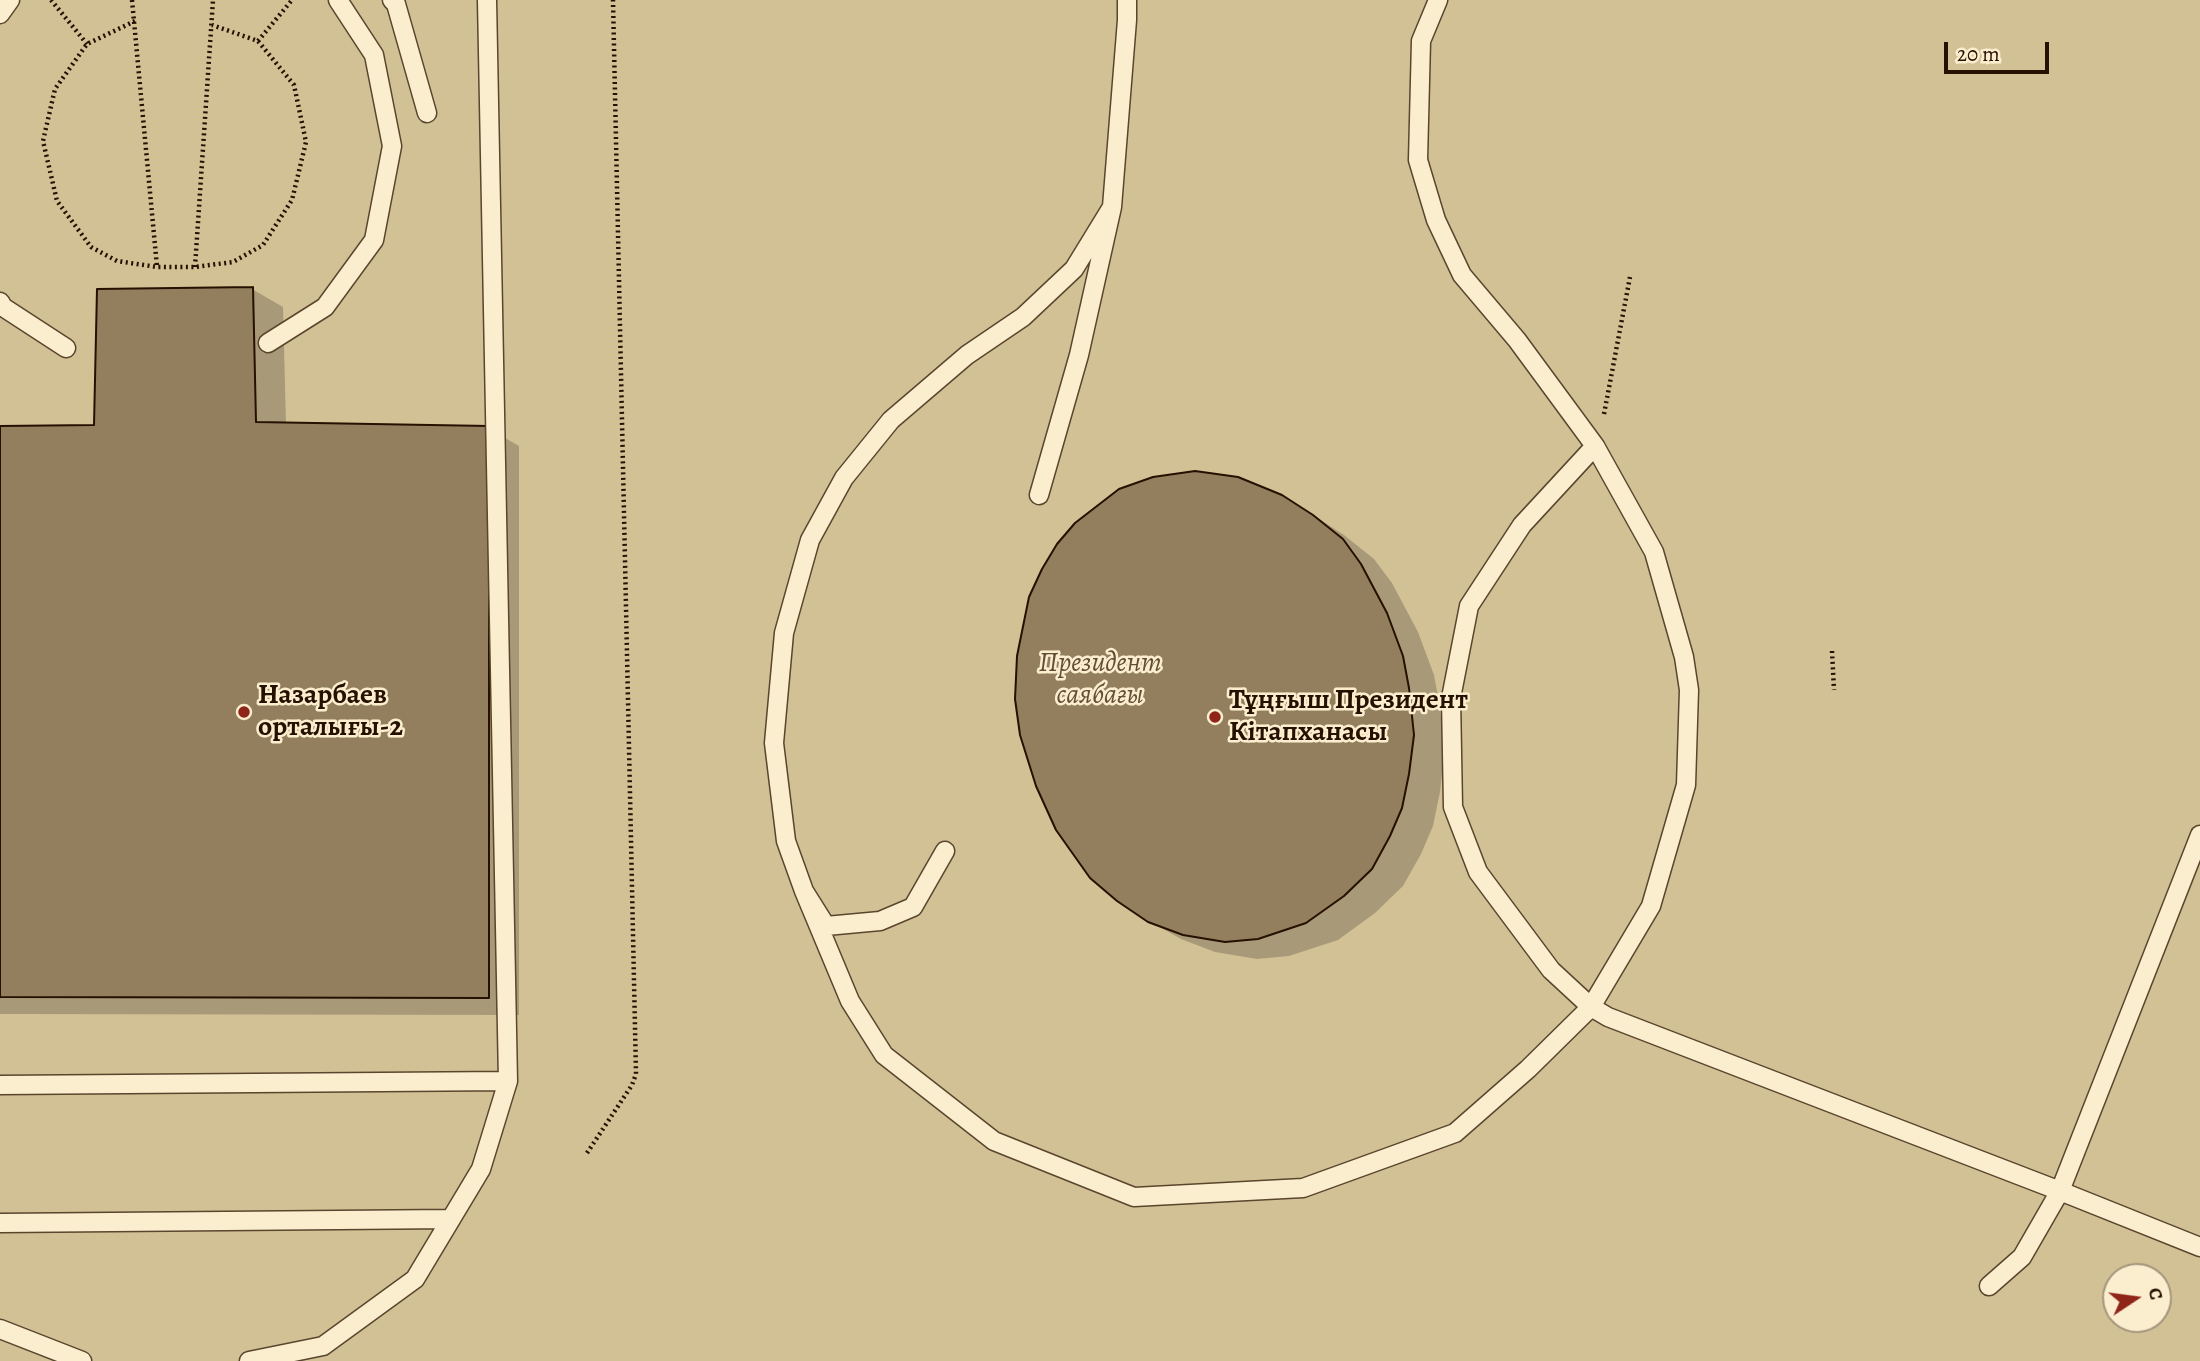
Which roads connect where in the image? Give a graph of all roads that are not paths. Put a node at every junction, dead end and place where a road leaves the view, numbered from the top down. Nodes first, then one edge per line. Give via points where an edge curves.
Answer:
1 (10, 0) edge
2 (338, 0) edge
3 (392, 0) edge
4 (487, 0) edge
5 (1127, 0) edge
6 (1438, 0) edge
7 (0, 13) edge
8 (427, 113) dead end
9 (1112, 207) junction
10 (0, 302) edge
11 (268, 343) dead end
12 (66, 348) dead end
13 (1595, 446) junction
14 (1039, 495) dead end
15 (2200, 835) edge
16 (945, 851) dead end
17 (804, 891) junction
18 (1591, 1007) junction
19 (508, 1081) junction
20 (0, 1084) edge
21 (2060, 1191) junction
22 (451, 1219) junction
23 (0, 1223) edge
24 (2200, 1247) edge
25 (1989, 1286) dead end
26 (0, 1329) edge
27 (82, 1361) edge
28 (249, 1361) edge

1 - 7 lane
2 - 11 lane via 374,55 392,146 374,240 325,307
3 - 8 lane
4 - 19 lane
5 - 9 lane
6 - 13 lane via 1421,41 1418,160 1436,220 1462,275 1517,340
9 - 14 lane via 1079,355
9 - 17 lane via 1074,269 1023,317 967,355 891,420 844,478 810,540 784,633 774,743 786,841
10 - 12 lane
13 - 18 lane via 1654,552 1684,657 1689,720 1686,785 1651,906
13 - 18 lane via 1522,525 1469,606 1451,698 1453,807 1478,872 1550,971
15 - 21 lane
16 - 17 lane via 913,907 880,921 826,926
17 - 18 lane via 850,1001 884,1055 994,1141 1134,1197 1303,1188 1455,1133
18 - 21 lane
19 - 20 lane
19 - 22 lane via 481,1169
21 - 24 lane
21 - 25 lane via 2022,1257
22 - 23 lane
22 - 28 lane via 415,1279 323,1346
26 - 27 lane

